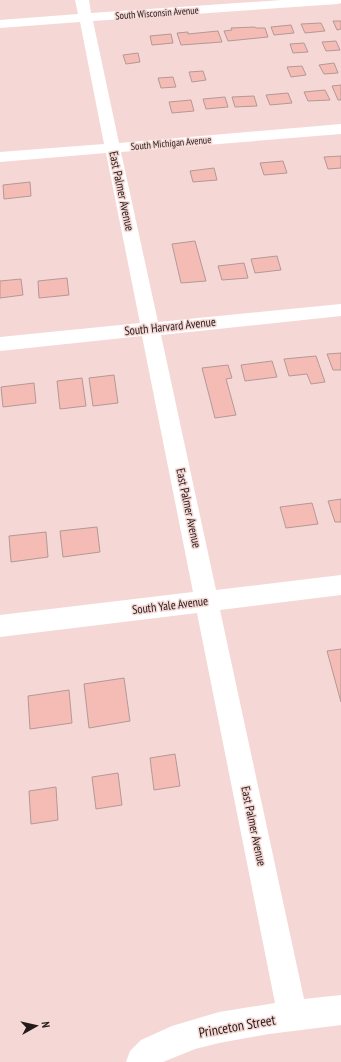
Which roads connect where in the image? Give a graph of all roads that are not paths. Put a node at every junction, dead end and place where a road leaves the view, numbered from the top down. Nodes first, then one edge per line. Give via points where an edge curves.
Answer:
1 (338, 0) edge
2 (84, 9) edge
3 (0, 24) edge
4 (341, 129) edge
5 (112, 148) junction
6 (0, 157) edge
7 (341, 310) edge
8 (151, 328) junction
9 (0, 344) edge
10 (341, 585) edge
11 (208, 600) junction
12 (0, 626) edge
13 (341, 1010) edge
14 (293, 1017) junction
15 (141, 1062) edge

1 - 2 street, South Wisconsin Avenue
2 - 3 street, South Wisconsin Avenue
2 - 5 street, East Palmer Avenue
4 - 5 street, South Michigan Avenue
5 - 6 street, South Michigan Avenue
5 - 8 street, East Palmer Avenue
7 - 8 street, South Harvard Avenue
8 - 9 street, South Harvard Avenue
8 - 11 street, East Palmer Avenue
10 - 11 street, South Yale Avenue
11 - 12 street, South Yale Avenue
11 - 14 street, East Palmer Avenue
13 - 14 street, Princeton Street
14 - 15 street, Princeton Street via 237,1024 187,1036 150,1052

